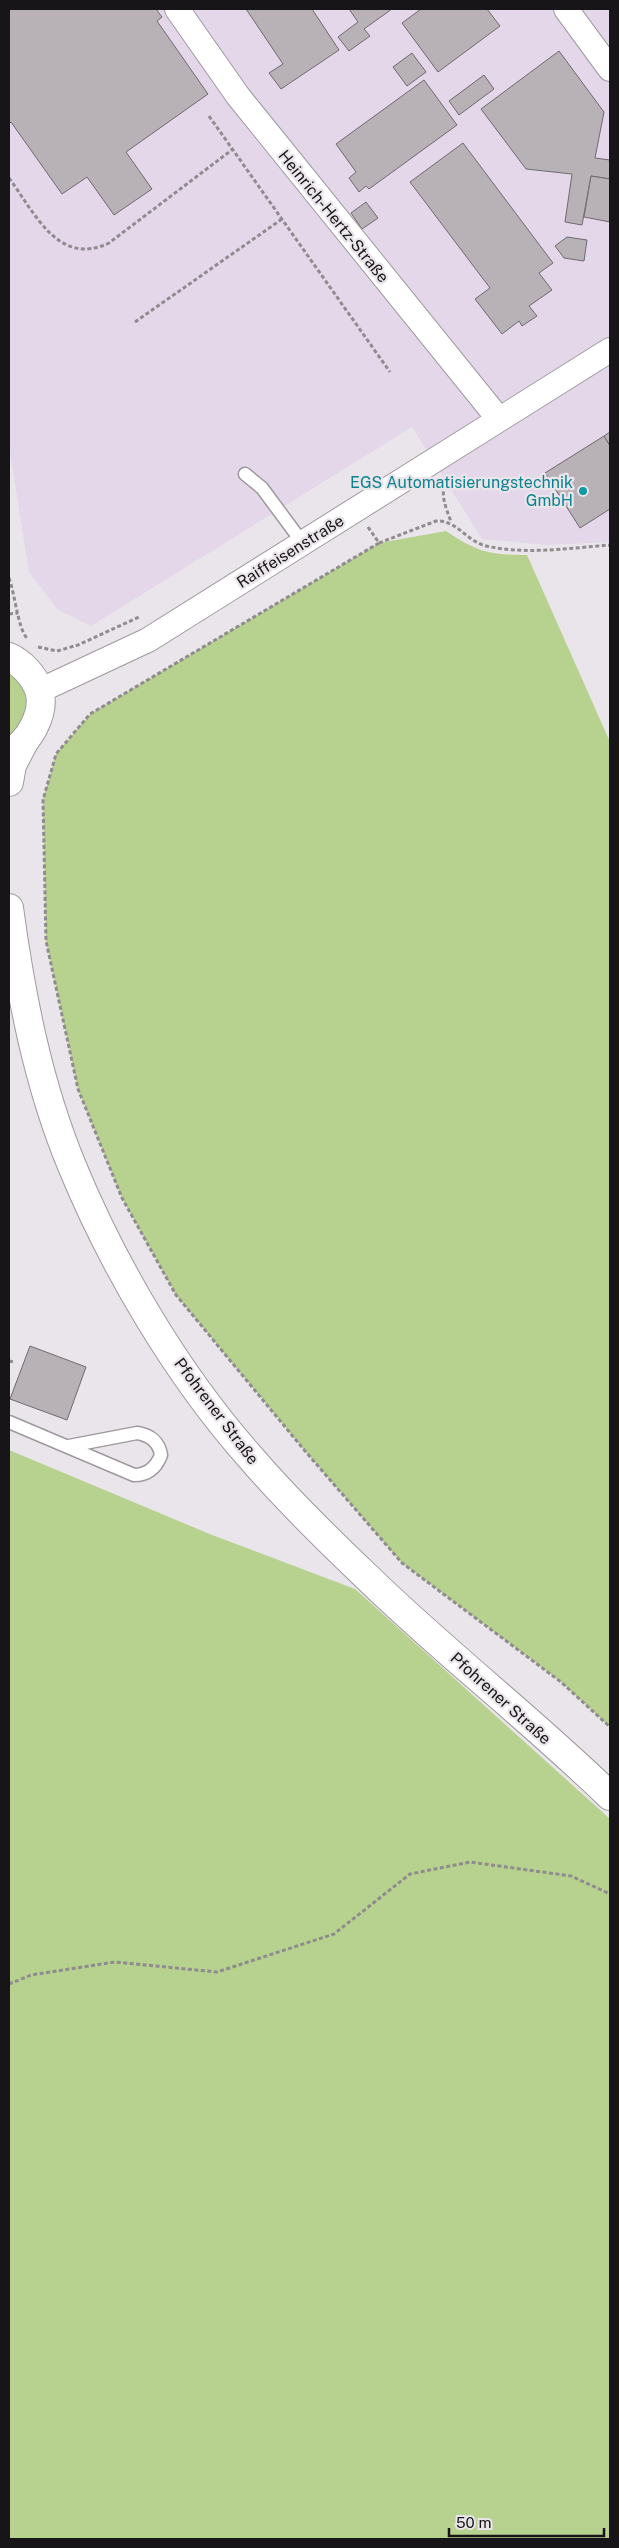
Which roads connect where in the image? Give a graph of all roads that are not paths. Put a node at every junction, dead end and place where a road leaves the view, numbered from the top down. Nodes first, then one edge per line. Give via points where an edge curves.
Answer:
1 (177, 9) edge
2 (566, 9) edge
3 (610, 69) edge
4 (610, 350) edge
5 (498, 418) junction
6 (245, 474) dead end
7 (302, 542) junction
8 (19, 648) edge
9 (39, 691) junction
10 (17, 746) edge
11 (9, 782) edge
12 (9, 908) edge
13 (9, 1422) edge
14 (69, 1446) junction
15 (610, 1796) edge

1 - 5 street, Heinrich-Hertz-Straße via 238,96
2 - 3 street
4 - 5 street, Raiffeisenstraße
5 - 7 street, Raiffeisenstraße
6 - 7 lane via 262,488
7 - 9 street, Raiffeisenstraße via 148,640
8 - 9 main road
9 - 10 main road via 36,724
10 - 11 main road
12 - 15 main road, Pfohrener Straße via 38,1062 72,1166 122,1268 182,1366 250,1457 328,1539 408,1616
13 - 14 lane
14 - 14 lane via 134,1475 143,1475 152,1469 161,1456 154,1440 137,1433

